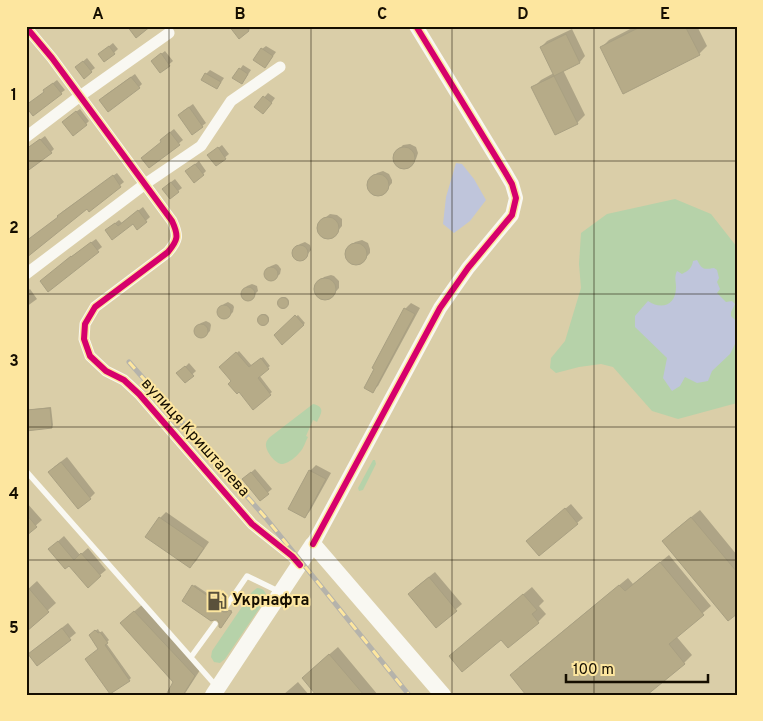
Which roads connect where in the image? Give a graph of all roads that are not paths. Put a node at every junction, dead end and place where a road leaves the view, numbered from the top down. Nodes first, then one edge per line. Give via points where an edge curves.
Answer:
1 (416, 26) edge
2 (26, 27) edge
3 (170, 34) dead end
4 (280, 67) dead end
5 (80, 96) junction
6 (26, 136) edge
7 (145, 184) junction
8 (26, 274) edge
9 (26, 471) edge
10 (313, 544) junction
11 (300, 565) junction
12 (281, 593) junction
13 (225, 608) dead end
14 (215, 624) dead end
15 (191, 657) junction
16 (216, 691) edge
17 (443, 695) edge

1 - 10 street via 512,184 516,198 512,215 440,308
2 - 5 street, вулиця Кришталева
3 - 5 street
4 - 7 street via 231,102 201,146
5 - 6 street
5 - 7 street, вулиця Кришталева
7 - 8 street
7 - 11 street, вулиця Кришталева via 172,221 176,243 95,307 85,324 84,339 90,356 139,394 252,524
9 - 15 lane
10 - 11 main road
10 - 17 main road
11 - 12 main road
12 - 13 lane via 247,576
12 - 16 main road
14 - 15 lane
15 - 16 lane

